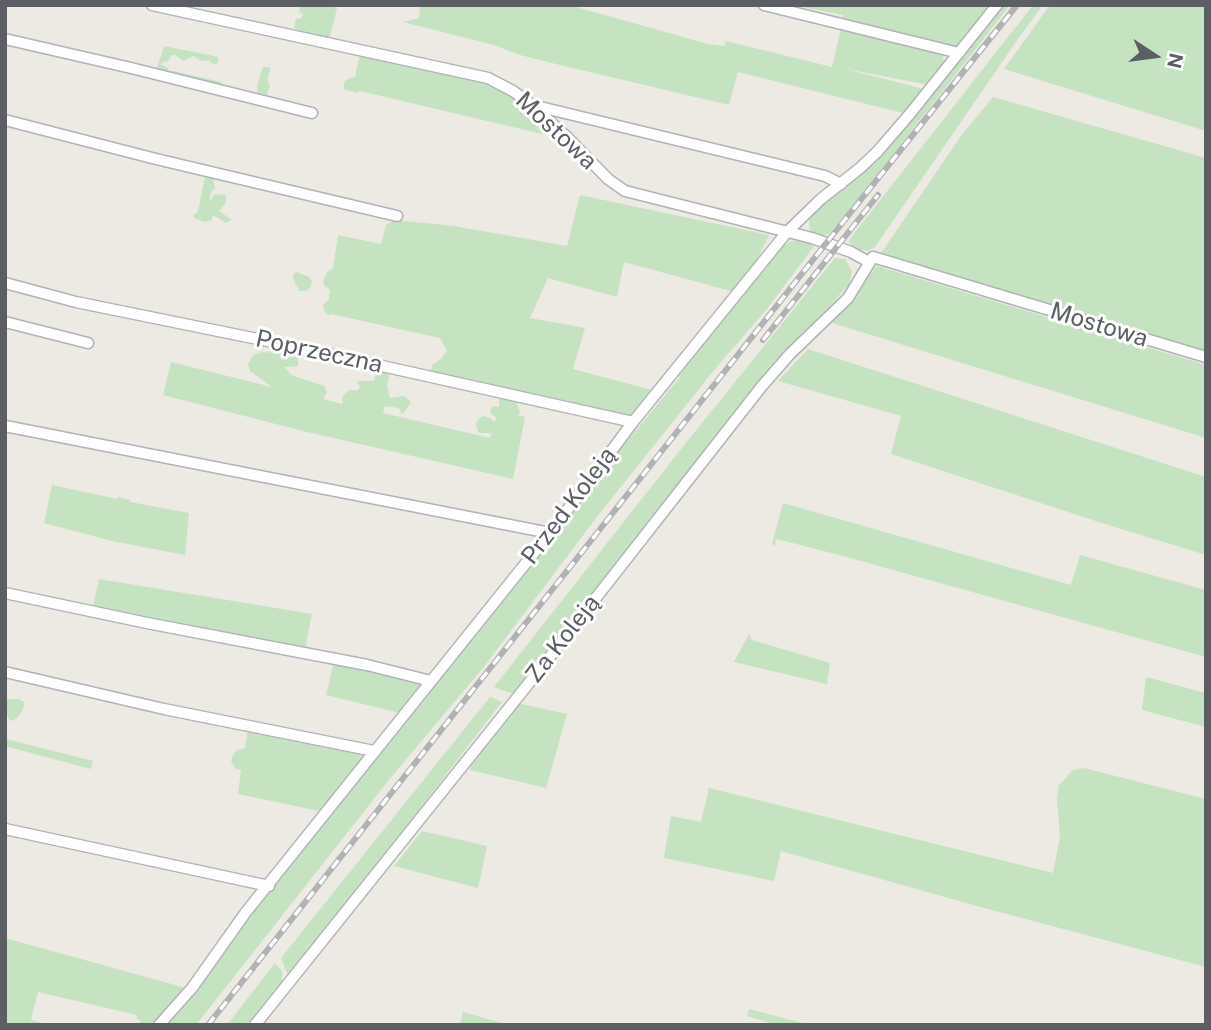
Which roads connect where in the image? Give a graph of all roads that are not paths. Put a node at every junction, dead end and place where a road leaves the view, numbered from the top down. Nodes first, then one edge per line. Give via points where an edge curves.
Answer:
1 (152, 5) edge
2 (764, 5) edge
3 (997, 5) edge
4 (5, 40) edge
5 (959, 53) junction
6 (533, 106) junction
7 (312, 113) dead end
8 (5, 120) edge
9 (841, 184) junction
10 (397, 216) dead end
11 (787, 232) junction
12 (871, 259) junction
13 (5, 283) edge
14 (5, 322) edge
15 (88, 343) dead end
16 (1206, 357) edge
17 (633, 422) junction
18 (5, 426) edge
19 (550, 533) junction
20 (5, 593) edge
21 (5, 672) edge
22 (430, 681) junction
23 (374, 751) junction
24 (5, 829) edge
25 (269, 886) junction
26 (159, 1025) edge
27 (255, 1025) edge

1 - 6 street, Mostowa via 488,78
2 - 5 street
3 - 5 street, Przed Koleją
4 - 7 street
5 - 9 street, Przed Koleją via 877,152
6 - 9 street via 825,176
6 - 11 street, Mostowa via 625,191
8 - 10 street
9 - 11 street, Przed Koleją
11 - 12 street, Mostowa
11 - 17 street, Przed Koleją
12 - 16 street, Mostowa
12 - 27 street, Za Koleją via 848,299 762,386
13 - 17 street, Poprzeczna
14 - 15 street
17 - 19 street, Przed Koleją
18 - 19 street
19 - 22 street, Przed Koleją
20 - 22 street
21 - 23 street
22 - 23 street, Przed Koleją
23 - 25 street, Przed Koleją
24 - 25 street
25 - 26 street, Przed Koleją

